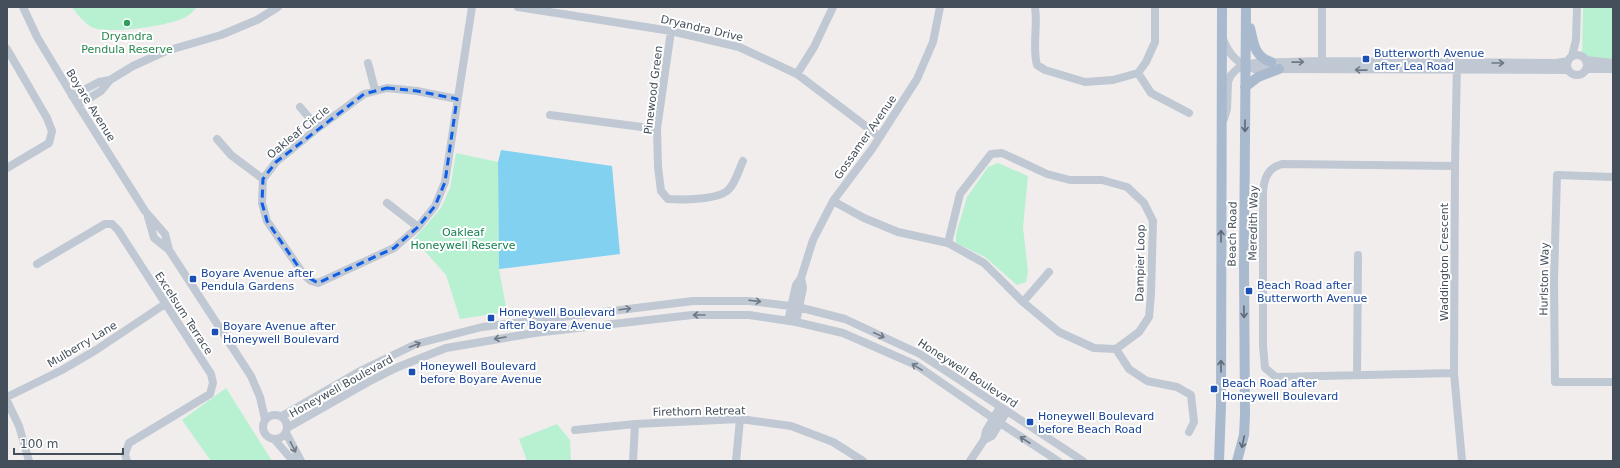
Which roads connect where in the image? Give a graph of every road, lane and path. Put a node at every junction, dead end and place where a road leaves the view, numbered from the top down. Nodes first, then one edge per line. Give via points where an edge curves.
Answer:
1 (23, 7) edge
2 (278, 7) edge
3 (472, 7) edge
4 (518, 7) edge
5 (833, 7) edge
6 (940, 7) edge
7 (1035, 7) edge
8 (1155, 7) edge
9 (1222, 7) edge
10 (1322, 7) edge
11 (1577, 7) edge
12 (1246, 9) edge
13 (557, 10) edge
14 (671, 31) junction
15 (1222, 36) junction
16 (1576, 40) junction
17 (7, 49) edge
18 (1570, 58) junction
19 (1583, 58) junction
20 (1271, 62) junction
21 (368, 63) dead end
22 (1613, 63) edge
23 (1322, 65) junction
24 (1246, 66) junction
25 (1457, 67) junction
26 (1279, 69) junction
27 (1586, 69) junction
28 (1568, 70) junction
29 (1613, 70) edge
30 (1138, 72) junction
31 (797, 74) junction
32 (110, 80) junction
33 (1245, 87) junction
34 (375, 90) junction
35 (72, 96) junction
36 (457, 99) junction
37 (78, 105) junction
38 (300, 107) dead end
39 (1189, 114) dead end
40 (550, 115) dead end
41 (1222, 126) junction
42 (318, 128) junction
43 (657, 129) junction
44 (880, 137) junction
45 (217, 139) dead end
46 (743, 161) dead end
47 (1455, 166) junction
48 (7, 168) edge
49 (1613, 177) edge
50 (263, 178) junction
51 (833, 201) junction
52 (386, 203) dead end
53 (418, 227) junction
54 (948, 243) junction
55 (1358, 255) dead end
56 (37, 264) dead end
57 (1049, 272) dead end
58 (1022, 302) junction
59 (165, 304) junction
60 (795, 307) junction
61 (577, 314) junction
62 (792, 321) junction
63 (482, 327) junction
64 (578, 327) junction
65 (482, 341) junction
66 (1116, 349) junction
67 (362, 370) junction
68 (1454, 373) junction
69 (1357, 375) junction
70 (370, 381) junction
71 (1613, 382) edge
72 (7, 397) edge
73 (260, 397) junction
74 (7, 401) edge
75 (1004, 409) junction
76 (278, 415) junction
77 (993, 418) junction
78 (265, 419) junction
79 (740, 419) junction
80 (1000, 423) junction
81 (635, 424) junction
82 (287, 430) junction
83 (575, 430) dead end
84 (1189, 432) dead end
85 (274, 439) junction
86 (984, 440) junction
87 (858, 460) edge
88 (29, 461) edge
89 (127, 461) edge
90 (293, 461) edge
91 (301, 461) edge
92 (633, 461) edge
93 (736, 461) edge
94 (970, 461) edge
95 (1058, 461) edge
96 (1083, 461) edge
97 (1219, 461) edge
98 (1237, 461) edge
99 (1462, 461) edge

1 - 35 street, Boyare Avenue via 37,37
2 - 32 street via 257,20 221,35 166,51
3 - 36 street
4 - 13 street, Dryandra Drive
5 - 31 street via 814,47
6 - 44 street, Gossamer Avenue via 933,42 918,79
7 - 30 street via 1037,66 1085,82 1113,80
8 - 30 street via 1155,42 1146,62
9 - 15 main road, Beach Road
10 - 23 street
11 - 16 street
12 - 20 main road via 1253,42 1259,56
12 - 24 main road, Beach Road
13 - 14 street, Dryandra Drive
14 - 31 street, Dryandra Drive via 739,47
14 - 43 street, Pinewood Green
15 - 24 street via 1233,58
15 - 41 main road, Beach Road
16 - 18 street
16 - 19 street
17 - 48 street via 52,131 49,142
18 - 19 street
25 -> 18 street via 1556,63
18 - 28 street
19 - 22 street
19 - 27 street
20 -> 23 street
20 - 24 street
21 - 34 street
23 - 25 street
23 - 26 street
24 - 26 street via 1254,69
24 - 33 main road, Beach Road
24 - 41 street via 1230,75 1227,109
25 - 28 street
25 - 47 street, Waddington Crescent
26 - 33 main road via 1258,77
27 - 28 street via 1582,74 1576,75
27 - 29 street
30 - 39 street via 1151,93
31 - 44 street, Dryandra Drive
32 - 35 street via 99,82
32 - 37 street via 101,90
33 -> 98 main road, Beach Road via 1245,415 1244,435
34 - 36 street, Oakleaf Circle via 387,88 417,91
34 - 42 street, Oakleaf Circle via 364,94
35 - 37 street, Boyare Avenue
36 - 53 street via 445,182 435,206
37 - 73 street, Boyare Avenue via 145,211 154,238 169,250 251,376
38 - 42 street
40 - 43 street
97 -> 41 main road, Beach Road
42 - 50 street, Oakleaf Circle via 276,162
43 - 46 street, Pinewood Green via 660,191 668,199 716,196 729,190
44 - 51 street, Gossamer Avenue
45 - 50 street via 231,155
47 - 68 street, Waddington Crescent
47 - 69 street, Meredith Way via 1282,164 1267,174 1262,192 1262,346 1265,368 1276,377
49 - 71 street, Hurlston Way via 1557,175 1554,279 1555,382
50 - 53 street via 262,203 268,221 304,275 311,281 318,282 394,248
51 - 54 street via 898,232
51 - 60 street, Gossamer Avenue via 813,240 801,278 796,285
52 - 53 street
54 - 58 street via 984,263
54 - 66 street, Dampier Loop via 960,194 991,154 1002,153 1047,174 1070,180 1102,180 1126,187 1144,203 1153,221 1152,294 1149,317 1139,332
55 - 69 street
56 - 59 street, Excelsum Terrace via 105,224 112,224
57 - 58 street
58 - 66 street via 1059,332 1094,348
59 - 72 street, Mulberry Lane via 96,350
59 - 89 street, Excelsum Terrace via 211,374 213,383 210,394 129,443 125,454
61 -> 60 street, Honeywell Boulevard via 693,300 748,300
60 - 62 street, Gossamer Avenue
60 -> 75 street, Honeywell Boulevard via 845,319 920,354
61 - 63 street, Honeywell Boulevard
61 - 64 street
62 -> 64 street, Honeywell Boulevard via 749,315 692,315
77 -> 62 street, Honeywell Boulevard via 916,365 843,333
63 - 65 street
67 -> 63 street, Honeywell Boulevard via 416,344
64 -> 65 street, Honeywell Boulevard
65 - 70 street, Honeywell Boulevard via 446,348
66 - 84 street via 1129,369 1147,381 1177,387 1191,395 1194,422
67 - 70 street
67 - 76 street, Honeywell Boulevard
68 - 69 street, Meredith Way
68 - 99 street, Waddington Crescent
70 - 82 street, Honeywell Boulevard
73 - 76 street, Boyare Avenue
73 - 78 street, Boyare Avenue
74 - 88 street via 19,426
75 - 77 street
75 - 80 street
75 - 96 street, Honeywell Boulevard
76 - 78 street
76 - 82 street via 286,420
77 - 80 street, Honeywell Boulevard
77 - 86 street
78 - 85 street via 264,431
79 - 81 street, Firethorn Retreat
79 - 87 street, Firethorn Retreat via 791,426 833,442
79 - 93 street
80 - 86 street via 992,436
95 -> 80 street, Honeywell Boulevard
81 - 83 street, Firethorn Retreat
81 - 92 street
82 - 85 street via 282,437
82 -> 91 street
85 - 90 street
86 - 94 street

